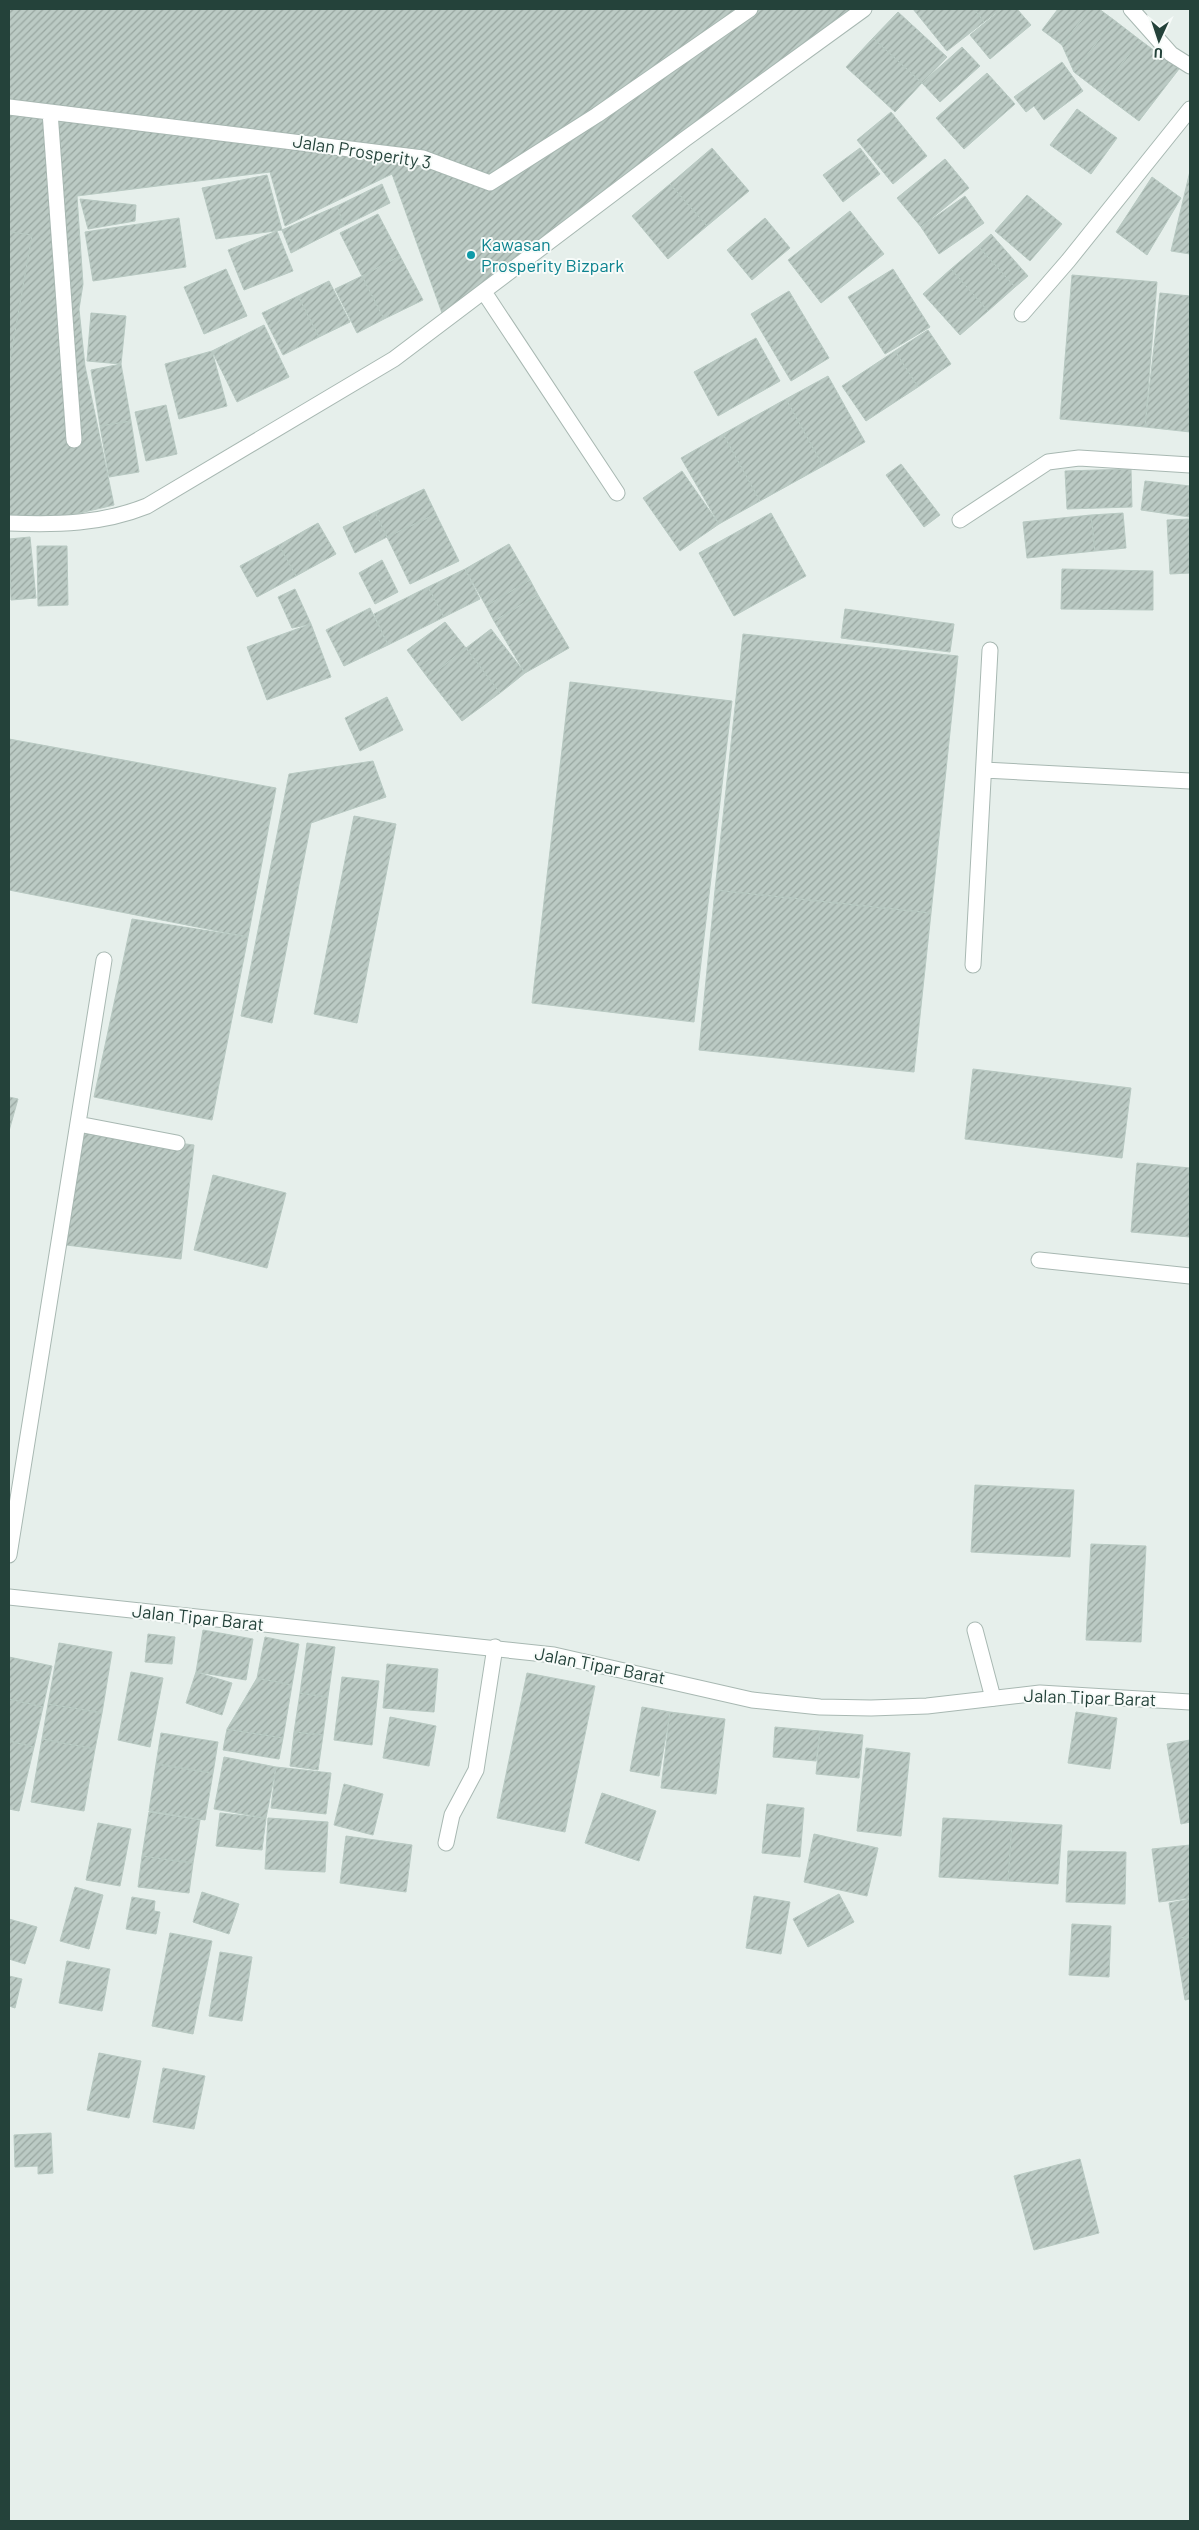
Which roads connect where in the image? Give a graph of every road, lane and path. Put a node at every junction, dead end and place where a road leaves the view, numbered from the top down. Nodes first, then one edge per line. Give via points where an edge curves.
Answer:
1 (750, 9) edge
2 (864, 9) edge
3 (1131, 9) edge
4 (1190, 66) edge
5 (9, 107) edge
6 (1190, 110) edge
7 (50, 112) junction
8 (484, 292) junction
9 (1022, 314) dead end
10 (74, 440) dead end
11 (1190, 465) edge
12 (617, 493) dead end
13 (960, 520) dead end
14 (9, 524) edge
15 (990, 650) dead end
16 (984, 770) junction
17 (1190, 781) edge
18 (104, 960) dead end
19 (973, 965) dead end
20 (78, 1124) junction
21 (177, 1142) dead end
22 (1039, 1260) dead end
23 (1190, 1276) edge
24 (9, 1556) edge
25 (9, 1597) edge
26 (975, 1630) dead end
27 (495, 1648) junction
28 (993, 1698) junction
29 (1190, 1702) edge
30 (446, 1843) dead end

1 - 7 street, Jalan Prosperity 3 via 597,115 490,183 423,158
2 - 8 street via 685,139
3 - 4 street via 1171,54
5 - 7 street, Jalan Prosperity 3
6 - 9 street
7 - 10 street
8 - 12 street
8 - 14 street via 394,359 147,506 127,514 62,525
11 - 13 street via 1079,458 1048,462
15 - 16 street
16 - 17 street
16 - 19 street
18 - 20 street
20 - 21 street
20 - 24 street
22 - 23 street
25 - 27 street, Jalan Tipar Barat
26 - 28 street
27 - 28 street, Jalan Tipar Barat via 563,1657 783,1705 871,1708 927,1706
27 - 30 street via 476,1770 452,1815
28 - 29 street, Jalan Tipar Barat via 1040,1693

